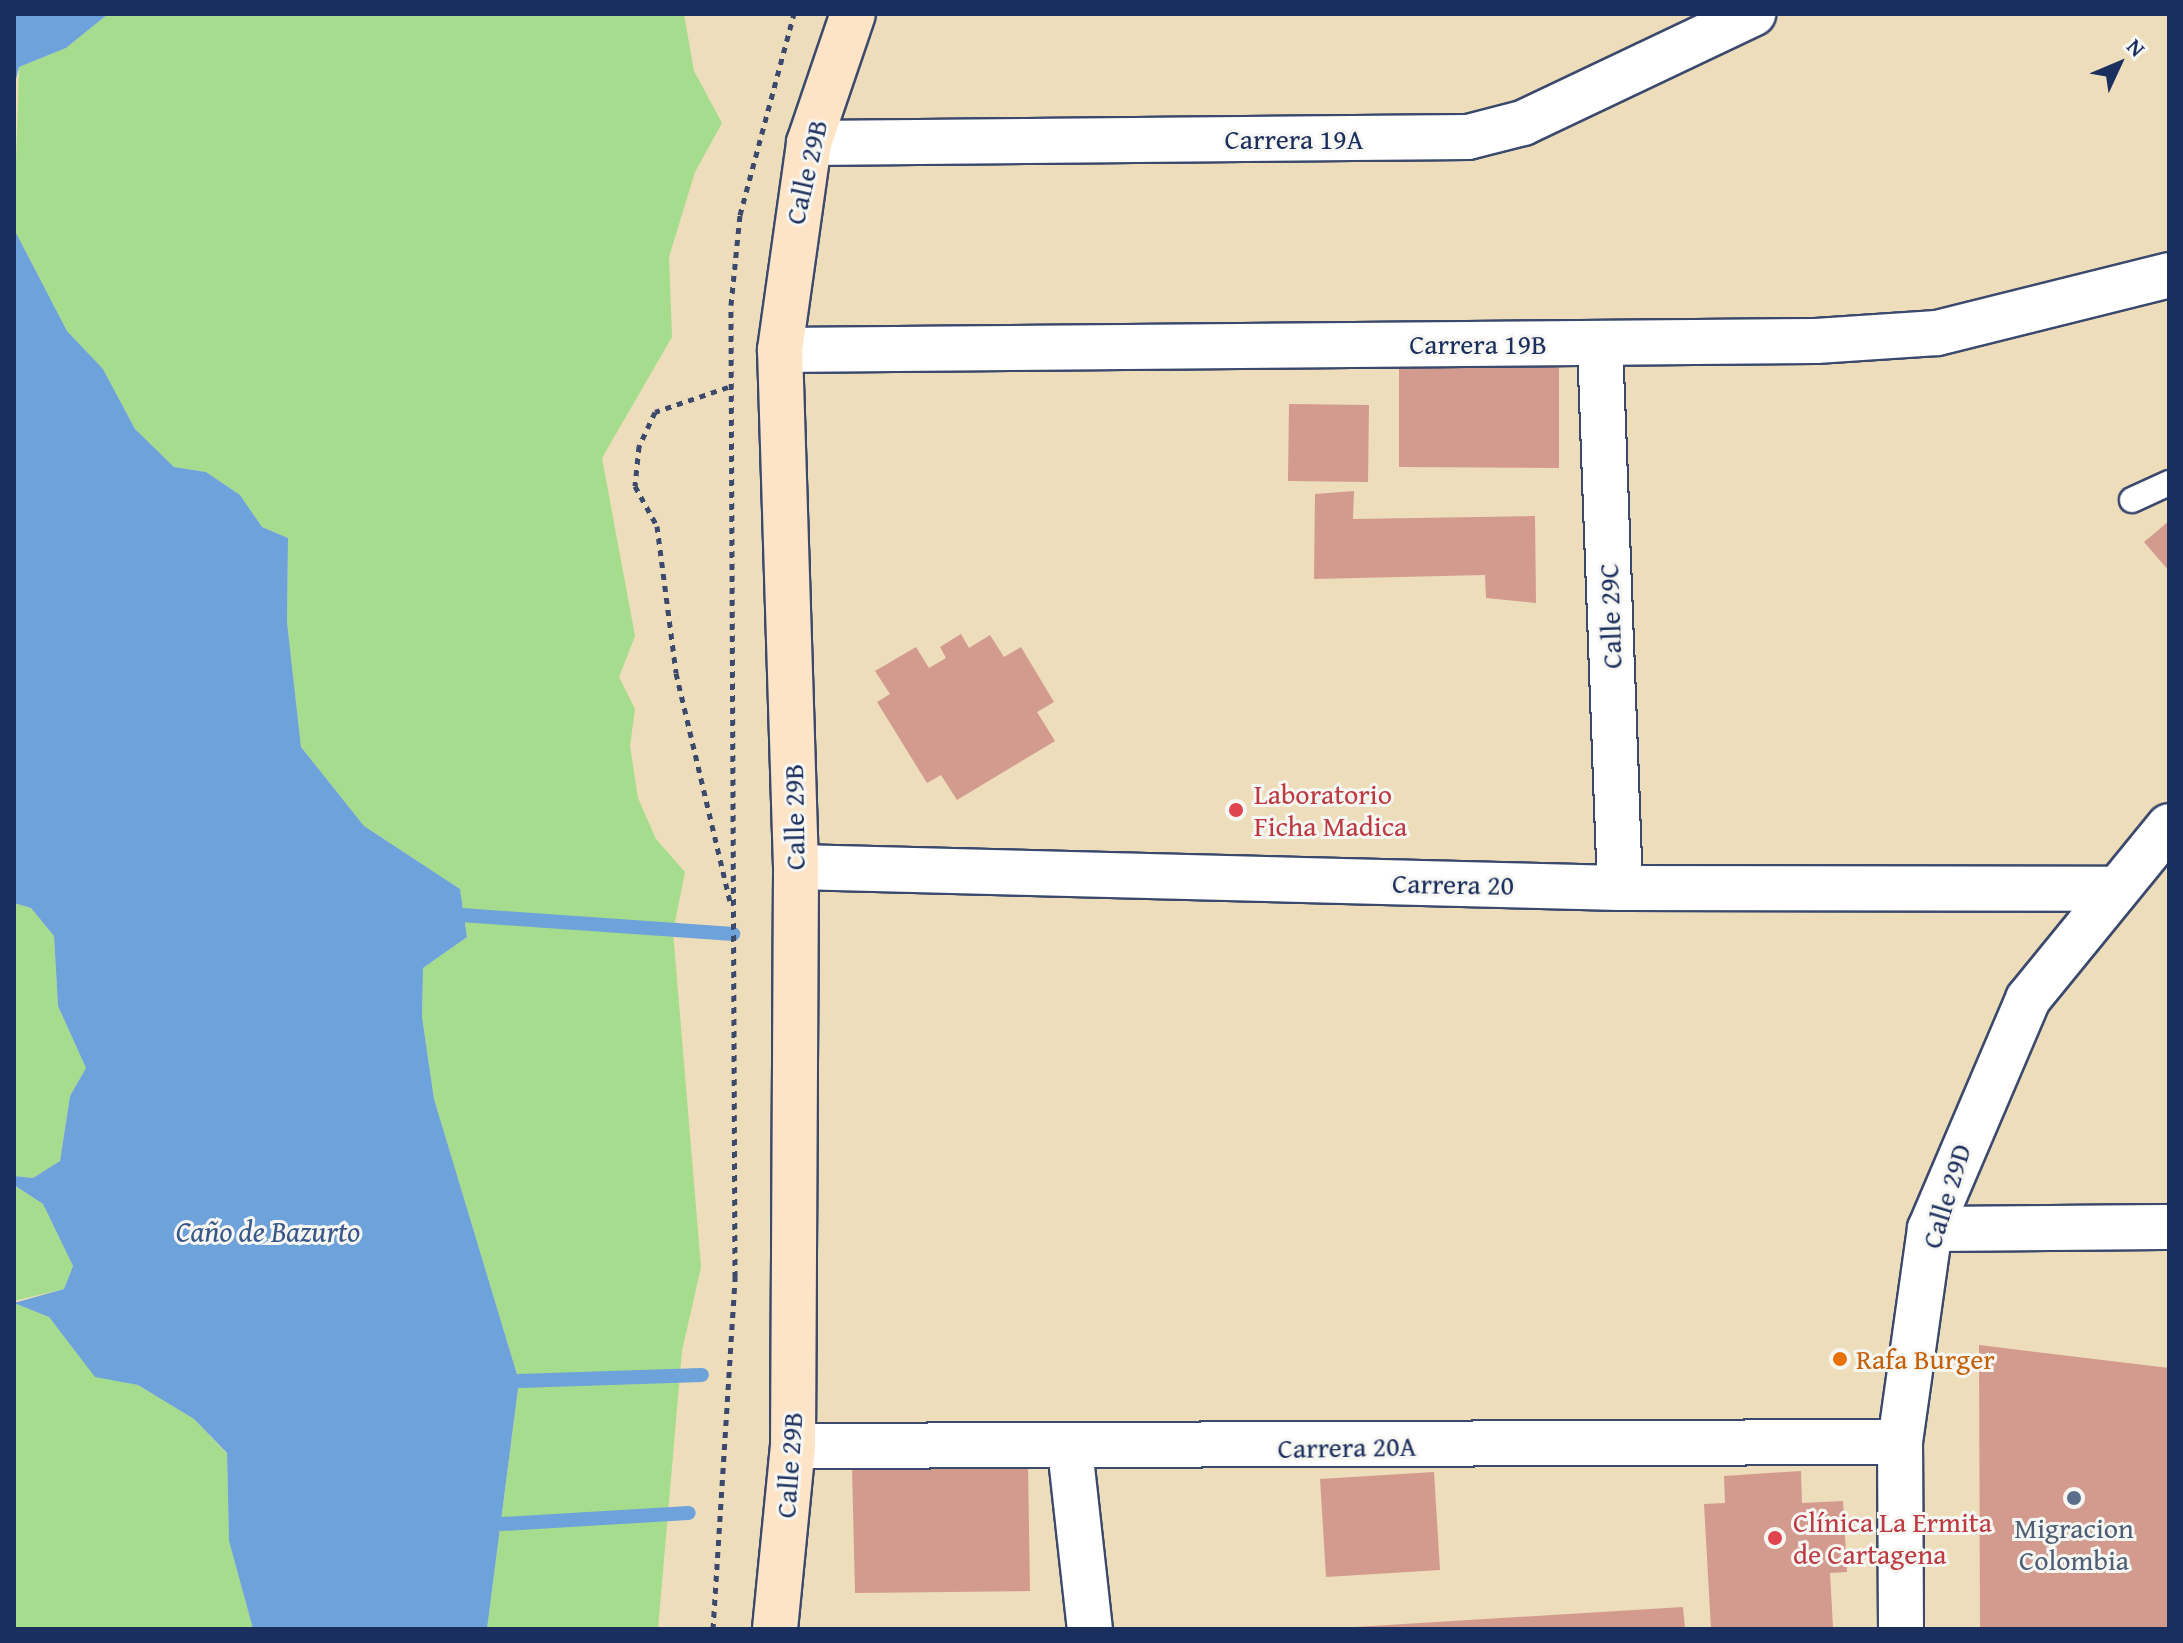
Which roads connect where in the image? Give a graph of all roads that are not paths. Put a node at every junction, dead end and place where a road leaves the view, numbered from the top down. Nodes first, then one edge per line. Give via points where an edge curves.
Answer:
1 (1753, 14) edge
2 (859, 22) edge
3 (1695, 26) edge
4 (809, 143) junction
5 (2169, 275) edge
6 (1600, 343) junction
7 (780, 350) junction
8 (2169, 483) edge
9 (2132, 500) dead end
10 (2169, 826) edge
11 (796, 867) junction
12 (1620, 888) junction
13 (2111, 889) junction
14 (2169, 1227) edge
15 (1930, 1229) junction
16 (1900, 1442) junction
17 (793, 1446) junction
18 (1070, 1449) junction
19 (775, 1629) edge
20 (1090, 1629) edge
21 (1901, 1629) edge

1 - 3 street, Carrera 19A
2 - 4 main road, Calle 29B
3 - 4 street, Carrera 19A via 1523,123 1468,137
4 - 7 main road, Calle 29B via 791,233
5 - 6 street, Carrera 19B via 1937,333
6 - 7 street, Carrera 19B
6 - 12 street, Calle 29C
7 - 11 main road, Calle 29B
8 - 9 lane
10 - 13 street, Calle 29D
11 - 12 street, Carrera 20
11 - 17 main road, Calle 29B
12 - 13 street, Carrera 20
13 - 15 street, Calle 29D via 2028,999
14 - 15 street
15 - 16 street, Calle 29D
16 - 18 street, Carrera 20A
16 - 21 street, Calle 29D
17 - 18 street, Carrera 20A
17 - 19 main road, Calle 29B
18 - 20 street

